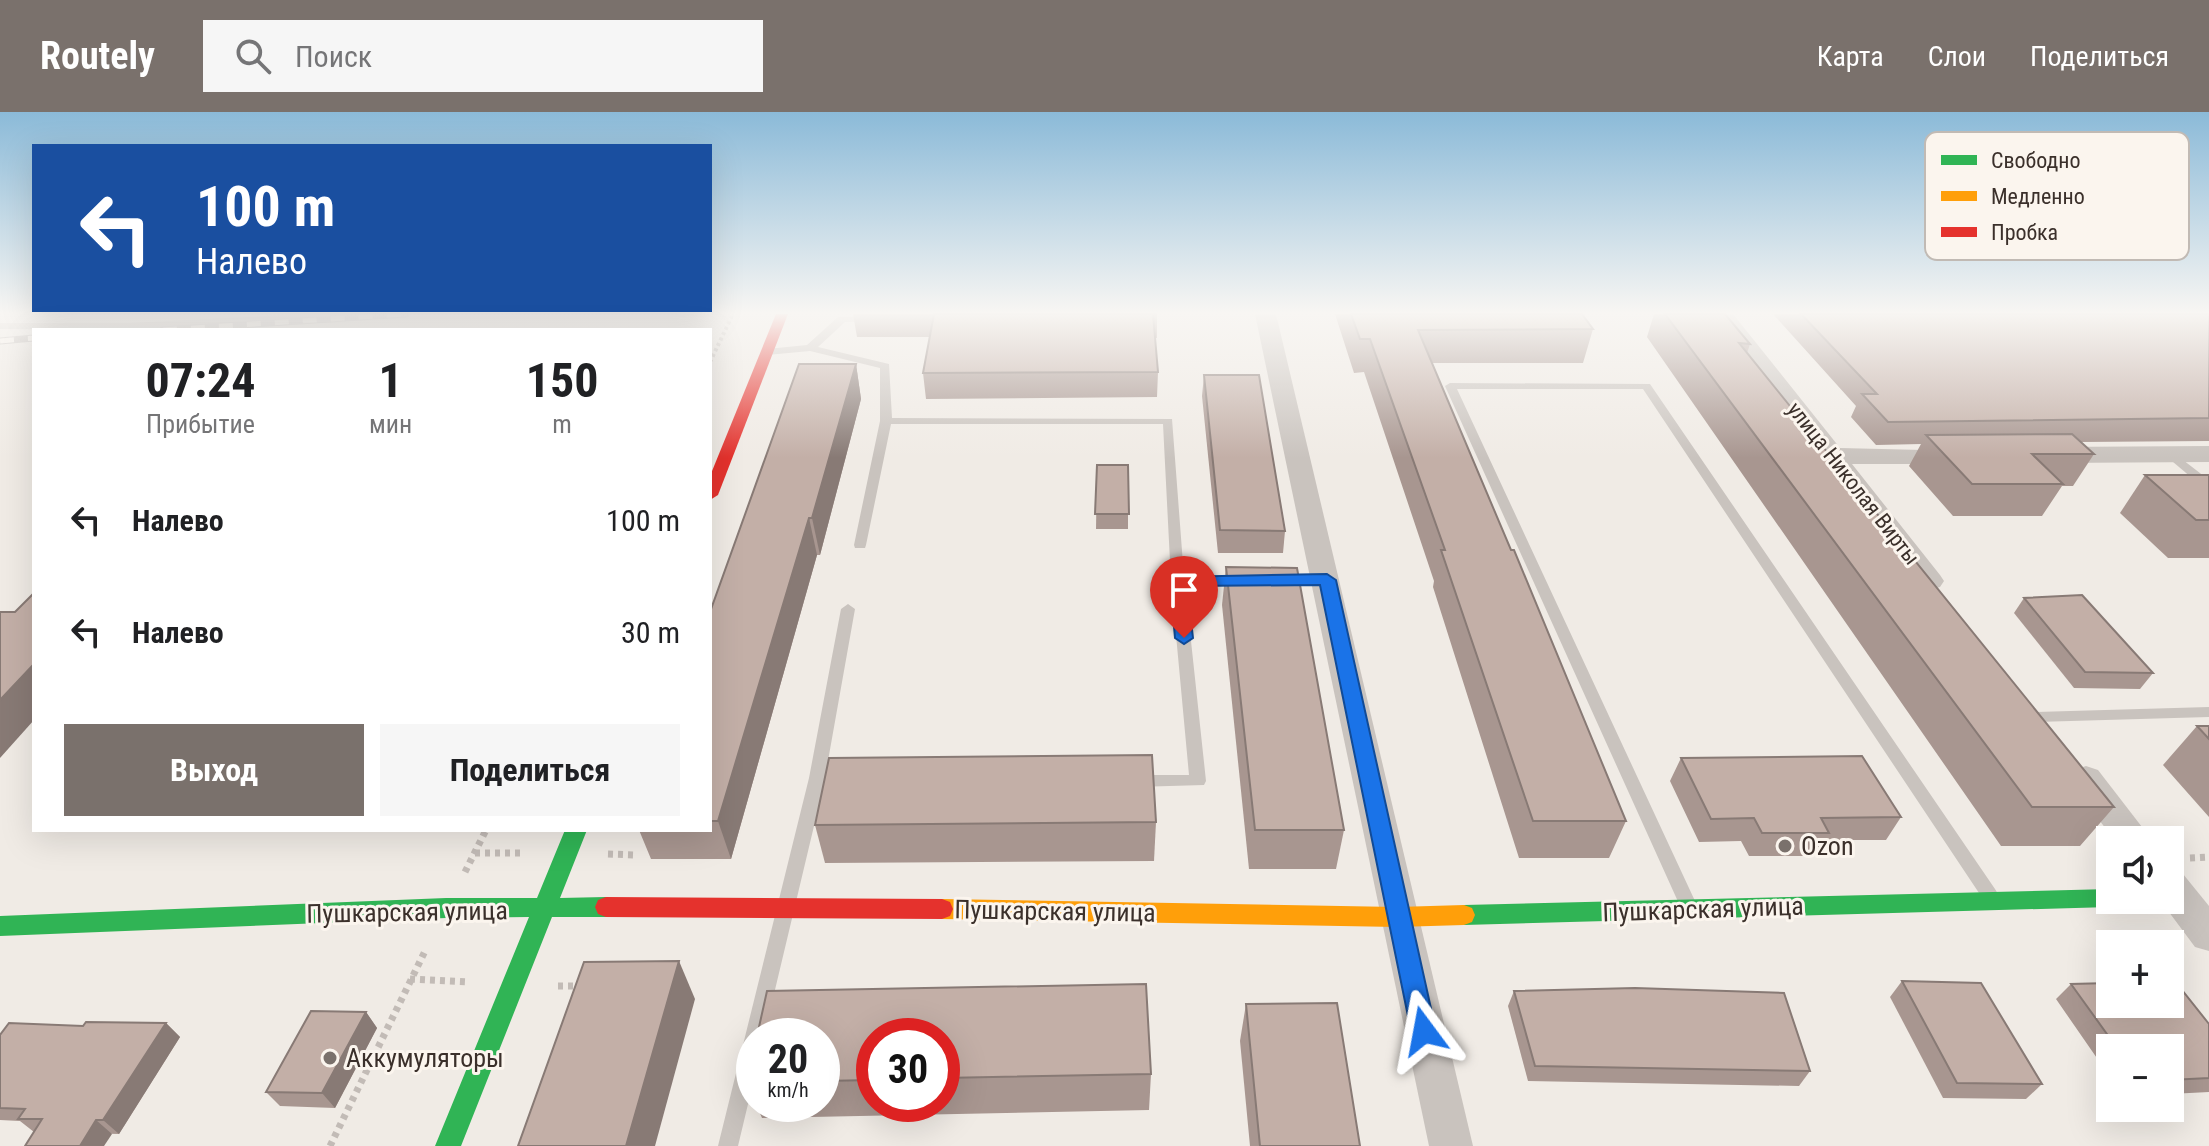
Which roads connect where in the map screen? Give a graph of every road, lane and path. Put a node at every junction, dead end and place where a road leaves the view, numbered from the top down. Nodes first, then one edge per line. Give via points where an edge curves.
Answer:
1 (763, 362) edge
2 (869, 362) edge
3 (1276, 362) edge
4 (1760, 362) edge
5 (886, 421) junction
6 (2170, 454) junction
7 (2209, 454) edge
8 (1986, 455) edge
9 (2032, 455) edge
10 (1834, 456) junction
11 (2209, 486) edge
12 (712, 490) edge
13 (860, 545) dead end
14 (1253, 580) edge
15 (1268, 580) edge
16 (1327, 580) junction
17 (1178, 581) junction
18 (1949, 605) edge
19 (848, 609) dead end
20 (2017, 692) edge
21 (2209, 712) edge
22 (2036, 717) junction
23 (817, 778) junction
24 (864, 778) edge
25 (1119, 780) edge
26 (2123, 826) edge
27 (485, 832) edge
28 (575, 832) edge
29 (2184, 896) edge
30 (2096, 898) edge
31 (1993, 901) junction
32 (784, 906) junction
33 (446, 908) junction
34 (543, 909) junction
35 (1689, 909) junction
36 (1397, 917) junction
37 (0, 926) edge
38 (2209, 935) edge
39 (330, 1146) edge
40 (448, 1146) edge
41 (728, 1146) edge
42 (1451, 1146) edge

1 - 12 street
2 - 5 lane via 885,366
3 - 16 street
4 - 10 street, улица Николая Вирты
5 - 13 lane
5 - 17 lane via 1168,421
6 - 7 street
6 - 9 street
6 - 11 lane
8 - 10 street
10 - 18 street, улица Николая Вирты
14 - 17 lane
15 - 16 lane
16 - 36 street
17 - 25 lane via 1198,781
19 - 23 lane
20 - 22 street
21 - 22 lane
22 - 26 street
23 - 24 lane
23 - 32 lane
27 - 33 path
28 - 34 street
29 - 38 street
30 - 31 street, Пушкарская улица
31 - 35 street, Пушкарская улица
31 - 35 lane via 1646,386 1450,386
32 - 34 street, Пушкарская улица
32 - 36 street, Пушкарская улица
32 - 41 lane
33 - 34 street, Пушкарская улица
33 - 37 street, Пушкарская улица
33 - 39 path
34 - 40 street
35 - 36 street, Пушкарская улица
36 - 42 street

